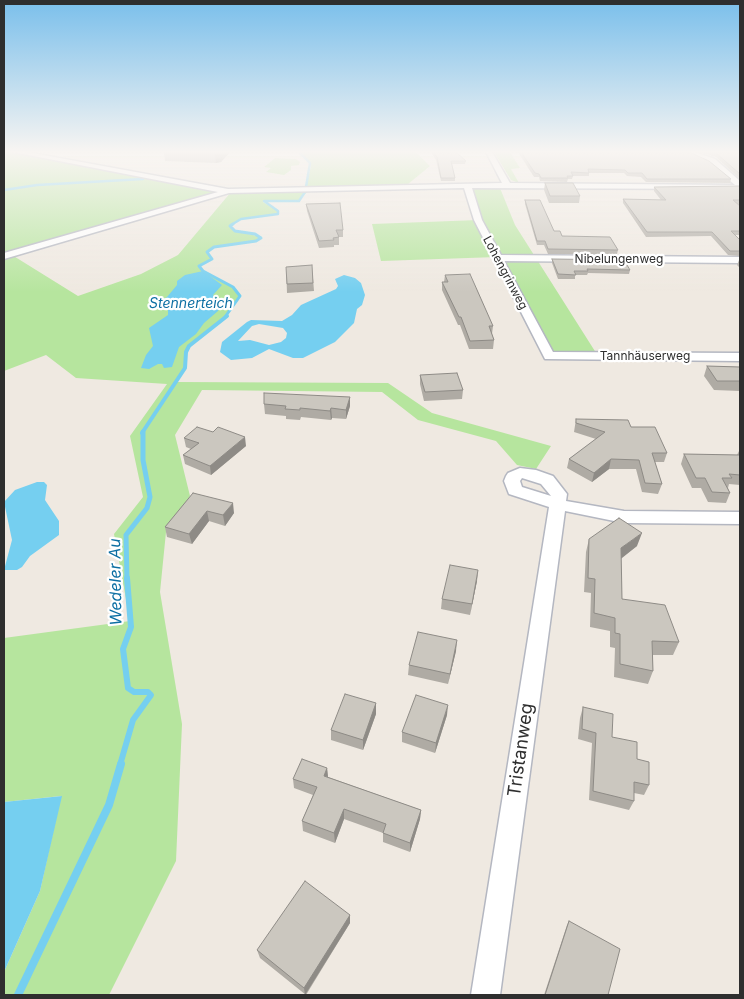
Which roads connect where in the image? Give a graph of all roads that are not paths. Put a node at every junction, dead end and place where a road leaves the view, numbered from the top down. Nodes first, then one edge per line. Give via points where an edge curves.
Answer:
1 (196, 199) edge
2 (471, 199) edge
3 (4, 256) edge
4 (497, 258) junction
5 (740, 260) edge
6 (549, 356) joint
7 (740, 357) edge
8 (740, 518) edge
9 (485, 995) edge

1 - 3 street
2 - 4 street, Lohengrinweg
4 - 5 street, Nibelungenweg
4 - 6 street, Lohengrinweg
6 - 7 street, Tannhäuserweg
8 - 9 street, Tristanweg via 624,517 558,504

